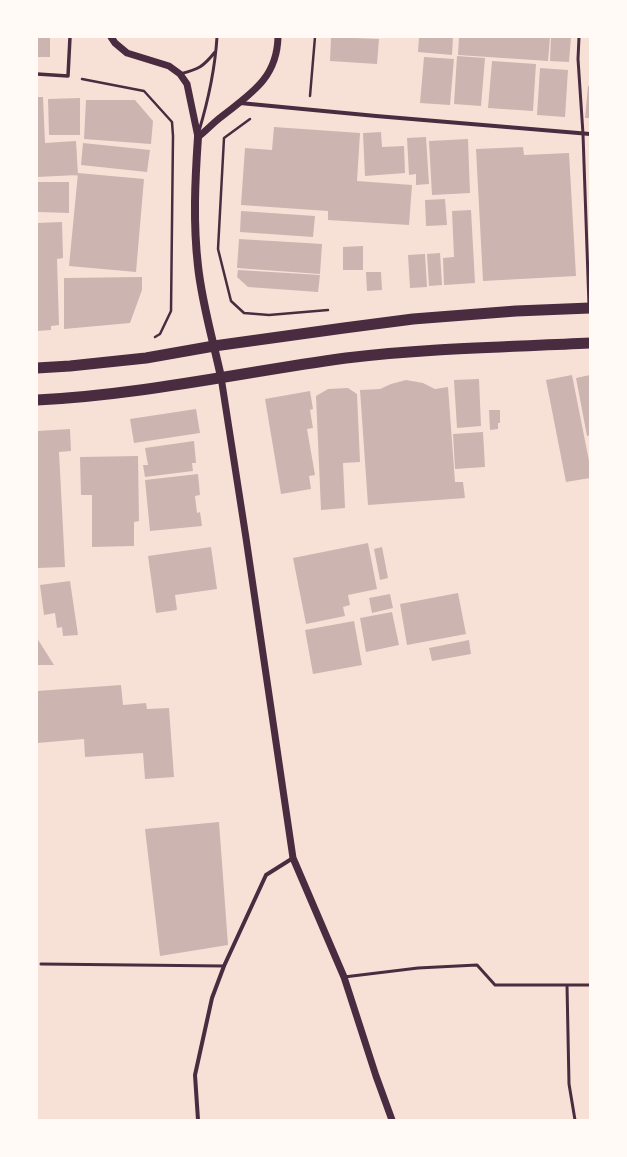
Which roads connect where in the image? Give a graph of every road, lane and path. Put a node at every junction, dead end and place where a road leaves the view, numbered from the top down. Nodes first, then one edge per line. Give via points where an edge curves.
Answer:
1 (70, 37) edge
2 (111, 37) edge
3 (217, 37) edge
4 (278, 37) edge
5 (314, 37) edge
6 (579, 37) edge
7 (216, 51) junction
8 (37, 74) edge
9 (180, 74) junction
10 (68, 76) junction
11 (240, 103) junction
12 (270, 105) junction
13 (309, 109) junction
14 (583, 134) junction
15 (590, 134) edge
16 (198, 137) junction
17 (590, 308) edge
18 (331, 310) dead end
19 (154, 337) dead end
20 (590, 343) edge
21 (214, 346) junction
22 (37, 368) edge
23 (221, 377) junction
24 (37, 400) edge
25 (293, 858) junction
26 (41, 964) dead end
27 (224, 966) junction
28 (344, 977) junction
29 (567, 985) junction
30 (590, 985) edge
31 (198, 1120) edge
32 (392, 1120) edge
33 (575, 1120) edge

1 - 10 street
2 - 9 street via 127,53 170,66
3 - 7 lane
4 - 11 street via 272,66 261,84
5 - 13 path
6 - 14 lane
7 - 9 lane via 196,70
7 - 16 lane
8 - 10 street
9 - 16 street via 187,84
10 - 19 path via 144,91 172,122 171,311 160,334
11 - 12 street
11 - 16 street
12 - 13 street
12 - 18 path via 224,138 218,249 231,301 244,313 269,315
13 - 14 street
14 - 15 street
14 - 17 lane
16 - 21 main road via 194,214 196,241 205,309
17 - 21 highway via 413,319
20 - 23 highway via 407,352
21 - 22 highway via 139,358
21 - 23 main road
23 - 24 highway via 114,394
23 - 25 street
25 - 27 street via 266,875
25 - 28 street
26 - 27 lane
27 - 31 street via 212,998 195,1075
28 - 29 lane via 418,968 477,965 495,985
28 - 32 street
29 - 30 lane
29 - 33 lane via 569,1084

